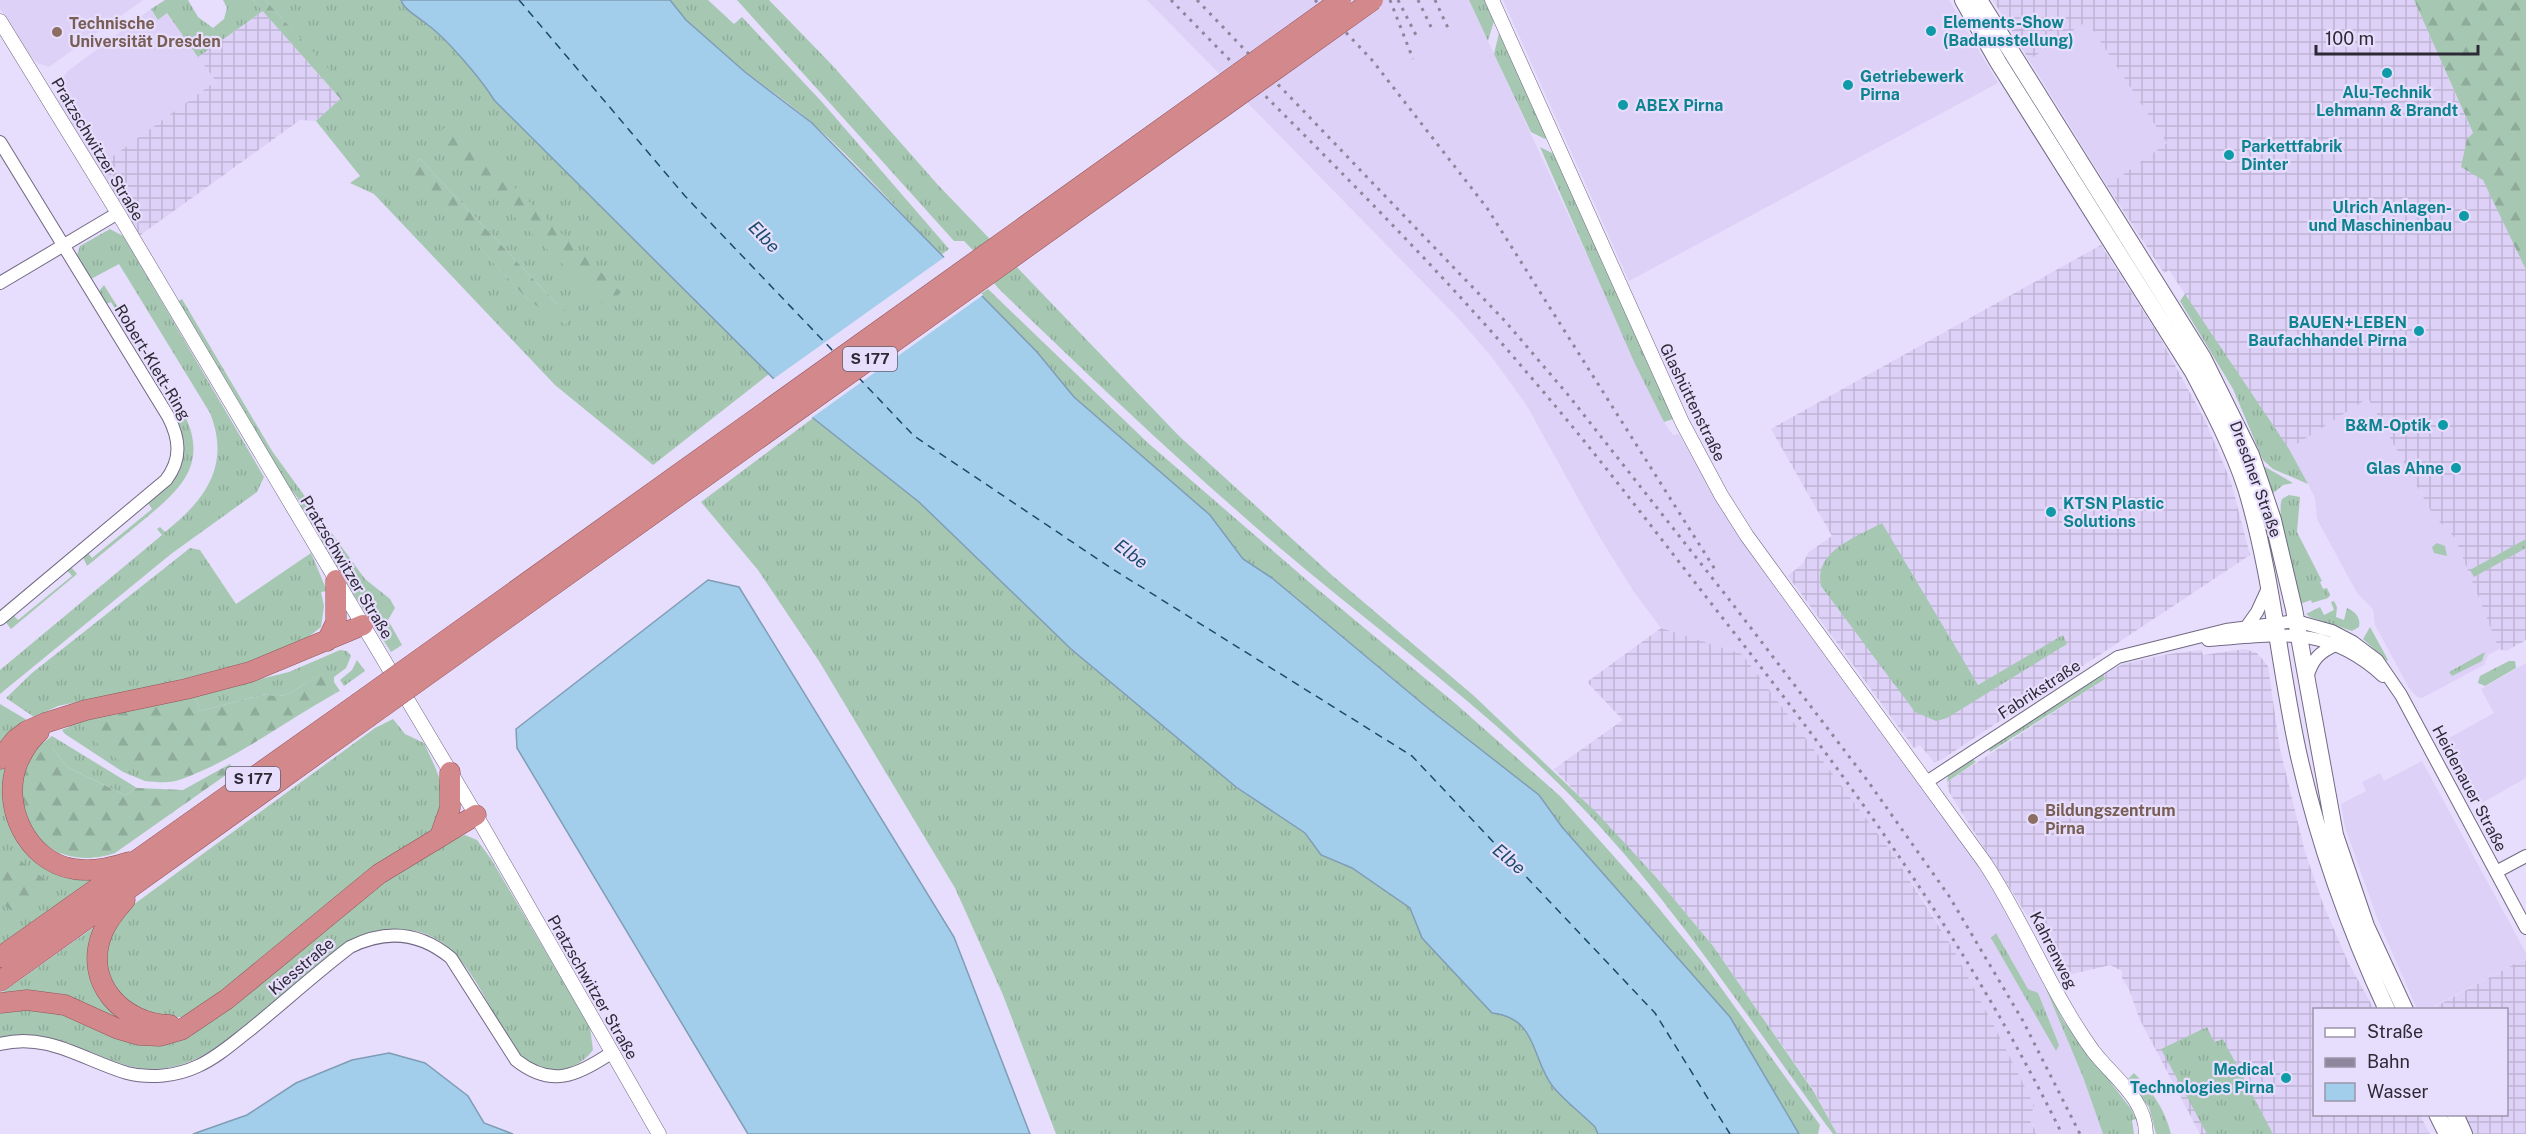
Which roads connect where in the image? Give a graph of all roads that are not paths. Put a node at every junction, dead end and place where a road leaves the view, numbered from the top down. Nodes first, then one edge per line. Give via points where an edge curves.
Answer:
1 (1341, 0) edge
2 (1373, 0) edge
3 (1492, 0) edge
4 (1963, 0) edge
5 (1979, 0) edge
6 (0, 21) edge
7 (0, 142) edge
8 (118, 213) junction
9 (62, 245) junction
10 (0, 283) edge
11 (336, 580) junction
12 (2270, 585) junction
13 (0, 619) edge
14 (363, 625) junction
15 (2247, 626) junction
16 (2297, 628) junction
17 (2277, 630) junction
18 (327, 641) junction
19 (2177, 642) junction
20 (2336, 645) junction
21 (2306, 679) junction
22 (2402, 695) junction
23 (362, 711) junction
24 (30, 733) junction
25 (0, 759) edge
26 (450, 772) junction
27 (1928, 781) junction
28 (476, 815) junction
29 (440, 836) junction
30 (149, 853) junction
31 (2526, 856) edge
32 (2496, 872) junction
33 (143, 880) junction
34 (2526, 928) edge
35 (0, 957) edge
36 (0, 981) edge
37 (0, 1003) edge
38 (2386, 1008) edge
39 (2404, 1008) edge
40 (202, 1017) junction
41 (0, 1044) edge
42 (611, 1053) junction
43 (2438, 1116) edge
44 (2456, 1116) edge
45 (659, 1134) edge
46 (2146, 1134) edge
47 (2447, 1134) edge
48 (2464, 1134) edge

1 - 23 highway, S 177, bridge
2 - 23 highway, S 177, bridge
3 - 27 street, Glashüttenstraße via 1682,422 1721,495
4 - 12 main road, Dresdner Straße via 2218,419 2245,486
5 - 16 main road, Dresdner Straße via 2203,358 2234,417 2273,520
6 - 8 street, Pratzschwitzer Straße
7 - 9 street, Robert-Klett-Ring
8 - 9 street
8 - 11 street, Pratzschwitzer Straße
9 - 10 street
9 - 13 street, Robert-Klett-Ring via 177,432 177,461 157,488
11 - 14 street, Pratzschwitzer Straße
11 - 18 highway via 337,609 333,633
12 - 15 street
12 - 17 main road, Dresdner Straße
14 - 18 highway
14 - 26 street, Pratzschwitzer Straße
15 - 17 street, Fabrikstraße
15 - 19 street, Fabrikstraße
16 - 17 street
16 - 20 street, Heidenauer Straße
16 - 21 main road, Dresdner Straße
16 - 22 street, Heidenauer Straße via 2332,631 2353,642 2377,660
17 - 19 street, Fabrikstraße
17 - 38 main road, Dresdner Straße via 2298,751 2322,846 2358,947
18 - 24 highway via 218,681 61,718
19 - 27 street, Fabrikstraße via 2118,657
20 - 21 street via 2314,659
20 - 22 street, Heidenauer Straße via 2371,666
21 - 39 main road, Dresdner Straße via 2335,835 2363,918
22 - 32 street, Heidenauer Straße
23 - 30 highway, S 177
23 - 33 highway, S 177
24 - 25 highway
24 - 30 highway via 11,788 17,822 33,846 53,862 74,869 108,869
26 - 28 street, Pratzschwitzer Straße
26 - 29 highway via 450,808
27 - 46 street, Kahrenweg via 2004,891 2076,1025 2140,1106
28 - 29 highway
28 - 42 street, Pratzschwitzer Straße
29 - 40 highway via 379,874
30 - 35 highway, S 177
31 - 32 street
32 - 34 street, Heidenauer Straße
33 - 36 highway, S 177
33 - 40 highway via 114,913 101,936 97,954 102,982 113,1001 143,1022 170,1025
37 - 40 highway via 27,1000 65,1005 118,1029 148,1036 181,1030
41 - 42 street, Kiesstraße via 35,1040 52,1043 127,1073 158,1076 187,1071 215,1056 350,947 373,937 406,934 438,947 451,958 516,1060 527,1069 563,1077
42 - 45 street, Pratzschwitzer Straße
43 - 47 main road
44 - 48 main road

